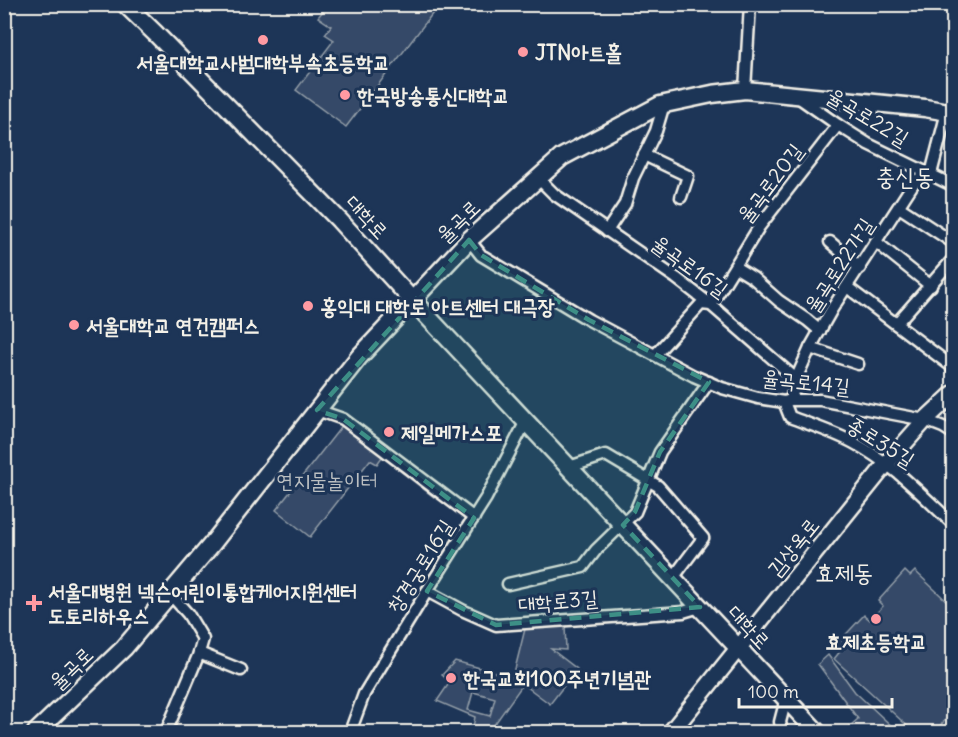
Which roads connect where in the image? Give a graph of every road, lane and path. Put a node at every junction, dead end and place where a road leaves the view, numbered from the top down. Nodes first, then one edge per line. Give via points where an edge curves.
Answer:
1 (125, 4) edge
2 (750, 4) edge
3 (745, 90) junction
4 (796, 95) junction
5 (664, 104) junction
6 (950, 112) edge
7 (838, 125) junction
8 (644, 154) junction
9 (928, 174) junction
10 (538, 178) junction
11 (954, 186) edge
12 (681, 197) dead end
13 (899, 207) junction
14 (607, 231) junction
15 (469, 240) junction
16 (830, 242) dead end
17 (876, 242) junction
18 (954, 243) edge
19 (954, 258) edge
20 (735, 267) junction
21 (860, 268) junction
22 (931, 285) junction
23 (847, 287) junction
24 (412, 300) junction
25 (711, 304) junction
26 (896, 324) junction
27 (820, 331) junction
28 (810, 348) junction
29 (655, 355) junction
30 (858, 364) dead end
31 (954, 368) edge
32 (796, 378) junction
33 (709, 382) junction
34 (954, 393) edge
35 (788, 401) junction
36 (317, 411) junction
37 (926, 420) junction
38 (526, 421) junction
39 (954, 434) edge
40 (887, 463) junction
41 (569, 467) junction
42 (649, 480) junction
43 (474, 518) junction
44 (623, 525) junction
45 (954, 525) edge
46 (673, 578) junction
47 (508, 584) dead end
48 (427, 591) junction
49 (170, 594) junction
50 (700, 607) junction
51 (739, 649) junction
52 (199, 652) junction
53 (241, 669) dead end
54 (786, 699) junction
55 (36, 732) edge
56 (166, 732) edge
57 (350, 732) edge
58 (671, 732) edge
59 (782, 732) edge
60 (817, 732) edge

1 - 24 main road, 대학로 via 339,220
2 - 3 street
3 - 4 main road, 율곡로
3 - 5 main road, 율곡로
4 - 6 main road, 율곡로
4 - 7 street, 율곡로22길
5 - 8 street
5 - 10 main road, 율곡로 via 562,157
6 - 9 street, 율곡로22가길
7 - 9 street, 율곡로22길
7 - 20 street, 율곡로20길 via 759,227
8 - 12 street via 688,176
8 - 14 street via 625,204
9 - 11 street, 율곡로22길
9 - 13 street, 율곡로22가길 via 915,182
10 - 14 street, 율곡로16길
10 - 15 main road, 율곡로
13 - 17 street, 율곡로22가길
13 - 18 street
14 - 25 street, 율곡로16길
15 - 24 main road, 율곡로
15 - 29 street, 율곡로14길 via 481,255
16 - 21 street
17 - 21 street, 율곡로22가길
17 - 22 street
19 - 22 street
20 - 25 street, 율곡로20길
20 - 27 street
21 - 23 street, 율곡로22가길
22 - 26 street
23 - 26 street
23 - 27 street, 율곡로22가길
24 - 36 main road, 율곡로 via 359,357
24 - 38 main road, 대학로
25 - 29 street via 701,304
25 - 32 street, 율곡로16길
26 - 31 street
27 - 28 street, 율곡로22가길
28 - 30 street
28 - 32 street, 율곡로22가길
29 - 33 street, 율곡로14길
32 - 35 street
33 - 35 street, 율곡로14길 via 758,398
33 - 42 street via 660,452
34 - 37 street, 김상옥로
35 - 37 street, 율곡로14길 via 820,400
35 - 40 street, 종로35길 via 790,417 853,442
36 - 43 street via 343,420
36 - 49 main road, 율곡로
37 - 39 street, 율곡로14길
37 - 40 street, 김상옥로
38 - 41 main road, 대학로
38 - 43 street, 창경궁로16길
40 - 45 street, 종로35길
40 - 51 street, 김상옥로
41 - 42 street via 606,454
41 - 44 main road, 대학로
42 - 44 street via 635,512
42 - 46 street via 703,538
43 - 48 street, 창경궁로16길
44 - 46 main road, 대학로
44 - 47 street via 583,567
46 - 50 main road, 대학로
48 - 50 street, 대학로3길 via 496,625 683,612
48 - 57 street, 창경궁로16길 via 364,694
49 - 52 street via 203,639
49 - 55 main road, 율곡로 via 124,648
50 - 51 main road, 대학로
51 - 54 main road, 대학로
51 - 58 street, 김상옥로
52 - 53 street
52 - 56 street
54 - 59 street via 780,722
54 - 60 main road, 대학로

